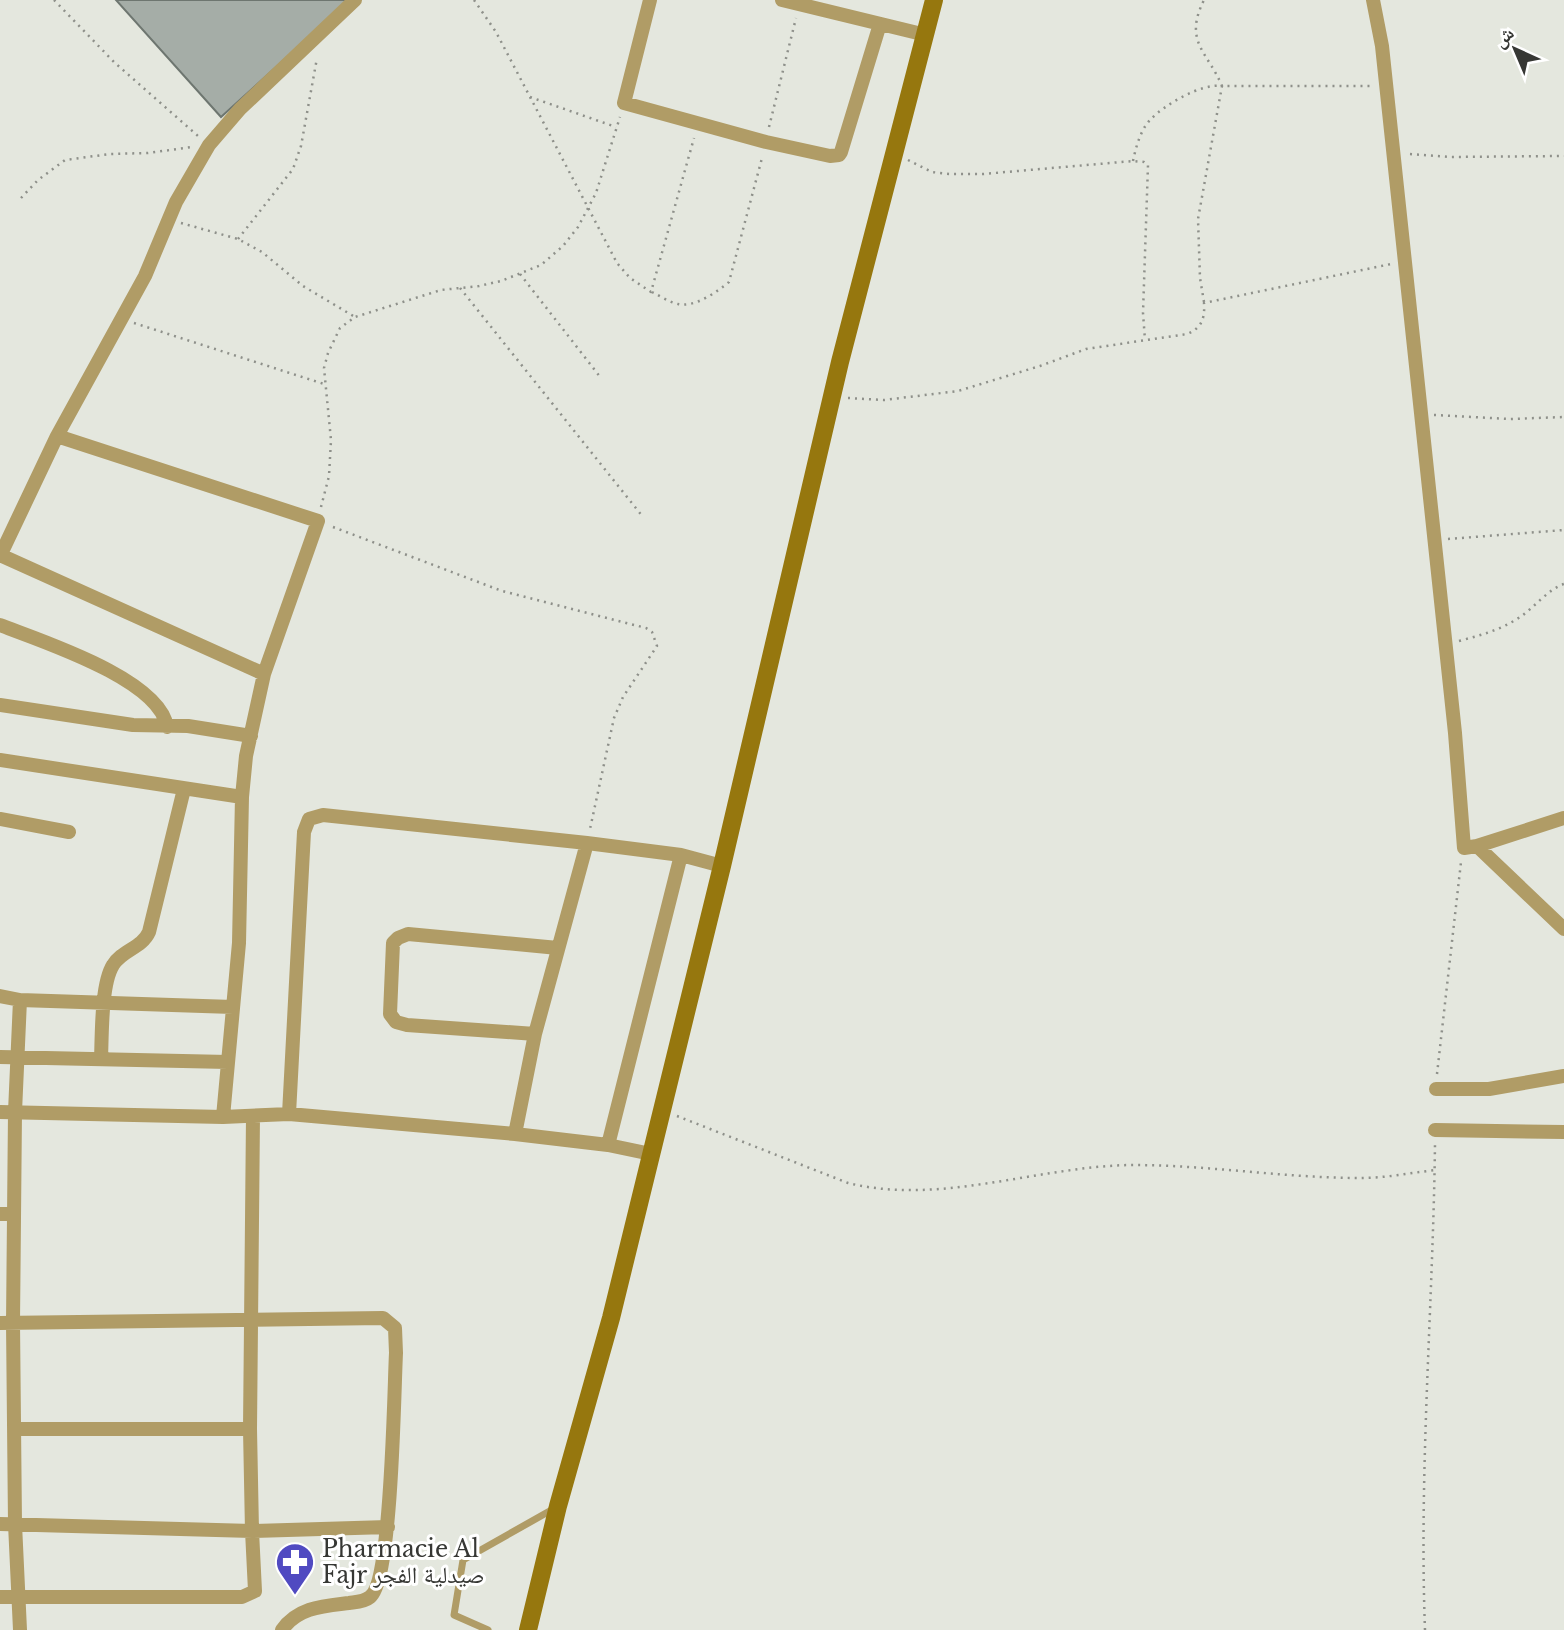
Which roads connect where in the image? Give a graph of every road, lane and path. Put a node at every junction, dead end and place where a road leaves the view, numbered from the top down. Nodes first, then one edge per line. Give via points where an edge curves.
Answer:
1 (54, 0) edge
2 (355, 0) edge
3 (474, 0) edge
4 (650, 0) edge
5 (782, 0) edge
6 (934, 0) edge
7 (1204, 0) edge
8 (1373, 0) edge
9 (815, 4) edge
10 (880, 24) junction
11 (321, 32) junction
12 (926, 35) junction
13 (1385, 85) junction
14 (1222, 86) junction
15 (530, 97) junction
16 (624, 103) junction
17 (698, 123) junction
18 (617, 128) junction
19 (209, 145) junction
20 (895, 153) junction
21 (1392, 153) junction
22 (1564, 156) edge
23 (1133, 161) junction
24 (21, 198) dead end
25 (588, 208) junction
26 (169, 219) junction
27 (238, 239) junction
28 (1404, 261) junction
29 (520, 274) junction
30 (731, 274) dead end
31 (460, 288) junction
32 (651, 292) junction
33 (1204, 303) junction
34 (355, 317) junction
35 (122, 319) junction
36 (1145, 340) junction
37 (601, 378) dead end
38 (324, 384) junction
39 (832, 397) junction
40 (1421, 415) junction
41 (1564, 417) edge
42 (57, 436) junction
43 (643, 517) dead end
44 (318, 521) junction
45 (1564, 530) edge
46 (1434, 541) junction
47 (0, 556) edge
48 (1564, 584) edge
49 (0, 625) edge
50 (1446, 645) junction
51 (264, 674) junction
52 (0, 705) edge
53 (167, 727) junction
54 (251, 736) junction
55 (0, 760) edge
56 (184, 789) junction
57 (242, 797) junction
58 (1564, 818) edge
59 (0, 819) edge
60 (69, 832) dead end
61 (587, 843) junction
62 (1470, 847) junction
63 (681, 855) junction
64 (722, 866) junction
65 (1564, 929) edge
66 (558, 948) junction
67 (0, 996) edge
68 (20, 1000) junction
69 (104, 1002) junction
70 (233, 1007) junction
71 (535, 1034) junction
72 (0, 1057) edge
73 (18, 1057) junction
74 (101, 1059) junction
75 (228, 1062) junction
76 (1564, 1076) edge
77 (1436, 1089) joint
78 (662, 1110) junction
79 (7, 1112) edge
80 (289, 1114) junction
81 (253, 1116) junction
82 (223, 1117) junction
83 (1435, 1130) joint
84 (1564, 1132) edge
85 (515, 1134) junction
86 (608, 1145) junction
87 (651, 1154) junction
88 (1435, 1170) junction
89 (7, 1214) edge
90 (251, 1320) junction
91 (7, 1323) edge
92 (16, 1429) junction
93 (250, 1429) junction
94 (558, 1506) junction
95 (7, 1524) edge
96 (388, 1527) junction
97 (251, 1531) junction
98 (19, 1596) junction
99 (0, 1597) edge
100 (20, 1630) edge
101 (282, 1630) edge
102 (488, 1630) edge
103 (528, 1630) edge
104 (1424, 1630) edge

1 - 19 path via 114,62
2 - 11 street
3 - 15 path
4 - 16 street
5 - 9 street
6 - 12 main road
7 - 14 path via 1197,39
8 - 13 street
9 - 10 street
10 - 12 street
10 - 17 street via 839,155
11 - 19 street
11 - 27 path via 293,169
12 - 20 main road
13 - 14 path
13 - 21 street
14 - 23 path via 1181,98 1149,121
14 - 33 path via 1198,219
15 - 18 path
15 - 25 path
16 - 17 street
16 - 18 path
17 - 32 path
18 - 25 path
19 - 24 path via 65,160
19 - 26 street
20 - 23 path via 932,172 949,174
20 - 39 main road
21 - 22 path
21 - 28 street
23 - 36 path via 1149,165
25 - 29 path via 563,246 541,265
25 - 32 path via 617,263
26 - 27 path
26 - 35 street
27 - 34 path
28 - 33 path
28 - 40 street
29 - 31 path
29 - 37 path
30 - 32 path via 729,282 688,305
31 - 34 path
31 - 43 path
33 - 36 path via 1203,323 1195,331
34 - 38 path via 333,340
35 - 38 path
35 - 42 street
36 - 39 path via 1086,349 958,391 884,400
38 - 44 path via 331,440 329,476
39 - 64 main road
40 - 41 path
40 - 46 street
42 - 44 street
42 - 47 street
44 - 51 street
44 - 61 path via 502,591 652,632 657,646 614,718
45 - 46 path
46 - 50 street
47 - 51 street
48 - 50 path via 1499,629
49 - 53 street via 127,679 166,718
50 - 62 street
51 - 54 street
52 - 53 street
53 - 54 street
54 - 57 street
55 - 56 street
56 - 57 street
56 - 69 street via 149,932 111,967
57 - 70 street
58 - 62 street
59 - 60 street
61 - 63 street
61 - 66 street
61 - 80 street via 323,815 309,819 304,832
62 - 65 street
62 - 77 path via 1440,1035
63 - 64 street
63 - 86 street
64 - 78 main road
66 - 71 street
66 - 71 street via 408,934 393,943 390,1014 396,1022
67 - 68 street
68 - 69 street
68 - 73 street
69 - 70 street
69 - 74 street
70 - 75 street
71 - 85 street
72 - 73 street
73 - 74 street
73 - 79 street
74 - 75 street
75 - 82 street
76 - 77 street via 1489,1089
78 - 87 main road
78 - 88 path via 874,1189 963,1186 1132,1165 1364,1178
79 - 82 street
79 - 89 street
80 - 81 street
80 - 85 street
81 - 82 street
81 - 90 street
83 - 84 street
83 - 88 path
85 - 86 street
86 - 87 street
87 - 94 main road
88 - 104 path
89 - 91 street
90 - 91 street
90 - 93 street
90 - 96 street via 383,1318 395,1328
91 - 92 street
92 - 93 street
92 - 95 street
93 - 97 street
94 - 102 lane via 463,1560 454,1615
94 - 103 main road
95 - 97 street
95 - 98 street
96 - 97 street
96 - 101 street via 377,1590 372,1596 317,1607 299,1614
97 - 98 street via 255,1588 247,1596
98 - 99 street
98 - 100 street

